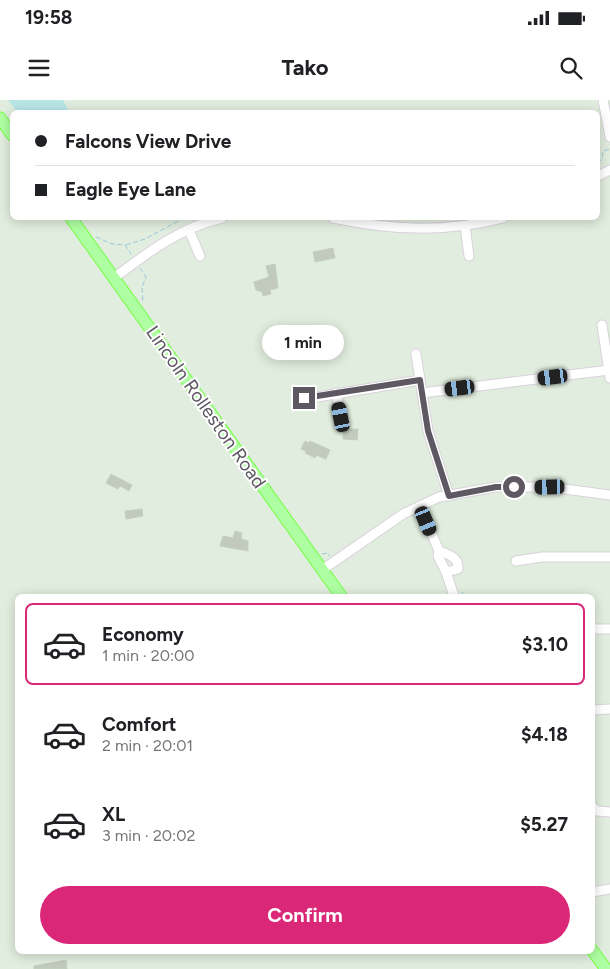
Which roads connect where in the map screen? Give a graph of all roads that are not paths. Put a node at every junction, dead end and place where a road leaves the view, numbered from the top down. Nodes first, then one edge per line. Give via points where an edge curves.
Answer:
1 (603, 100) edge
2 (0, 118) edge
3 (10, 132) edge
4 (610, 137) edge
5 (72, 220) edge
6 (216, 220) edge
7 (343, 220) edge
8 (494, 220) edge
9 (465, 226) junction
10 (189, 230) junction
11 (200, 256) dead end
12 (469, 256) dead end
13 (114, 278) junction
14 (602, 325) dead end
15 (416, 354) dead end
16 (609, 374) edge
17 (420, 380) junction
18 (336, 393) junction
19 (422, 393) junction
20 (304, 398) dead end
21 (341, 417) dead end
22 (610, 495) edge
23 (449, 496) junction
24 (420, 506) junction
25 (439, 551) junction
26 (610, 557) edge
27 (516, 562) dead end
28 (322, 570) junction
29 (446, 572) junction
30 (340, 594) edge
31 (453, 594) edge
32 (610, 629) edge
33 (595, 630) edge
34 (610, 709) edge
35 (595, 710) edge
36 (595, 809) edge
37 (610, 812) edge
38 (610, 889) edge
39 (595, 892) edge
40 (595, 954) edge
41 (606, 969) edge

1 - 4 street
2 - 3 main road
5 - 13 main road, Lincoln Rolleston Road
6 - 10 street
7 - 9 street via 408,229
8 - 9 street
9 - 12 street
10 - 11 street
10 - 13 street via 155,248
13 - 28 main road, Lincoln Rolleston Road
14 - 16 street
15 - 17 street
16 - 19 street
17 - 18 street
17 - 19 street
18 - 20 street
18 - 21 street
19 - 23 street via 428,431
22 - 23 street via 550,487 496,487
23 - 24 street
24 - 25 street
24 - 28 street via 403,514
25 - 29 street via 438,556
25 - 29 street via 454,557 458,565 458,569
26 - 27 street via 542,557
28 - 30 main road, Lincoln Rolleston Road
29 - 31 street
32 - 33 street
34 - 35 street
36 - 37 street
38 - 39 street
40 - 41 main road

